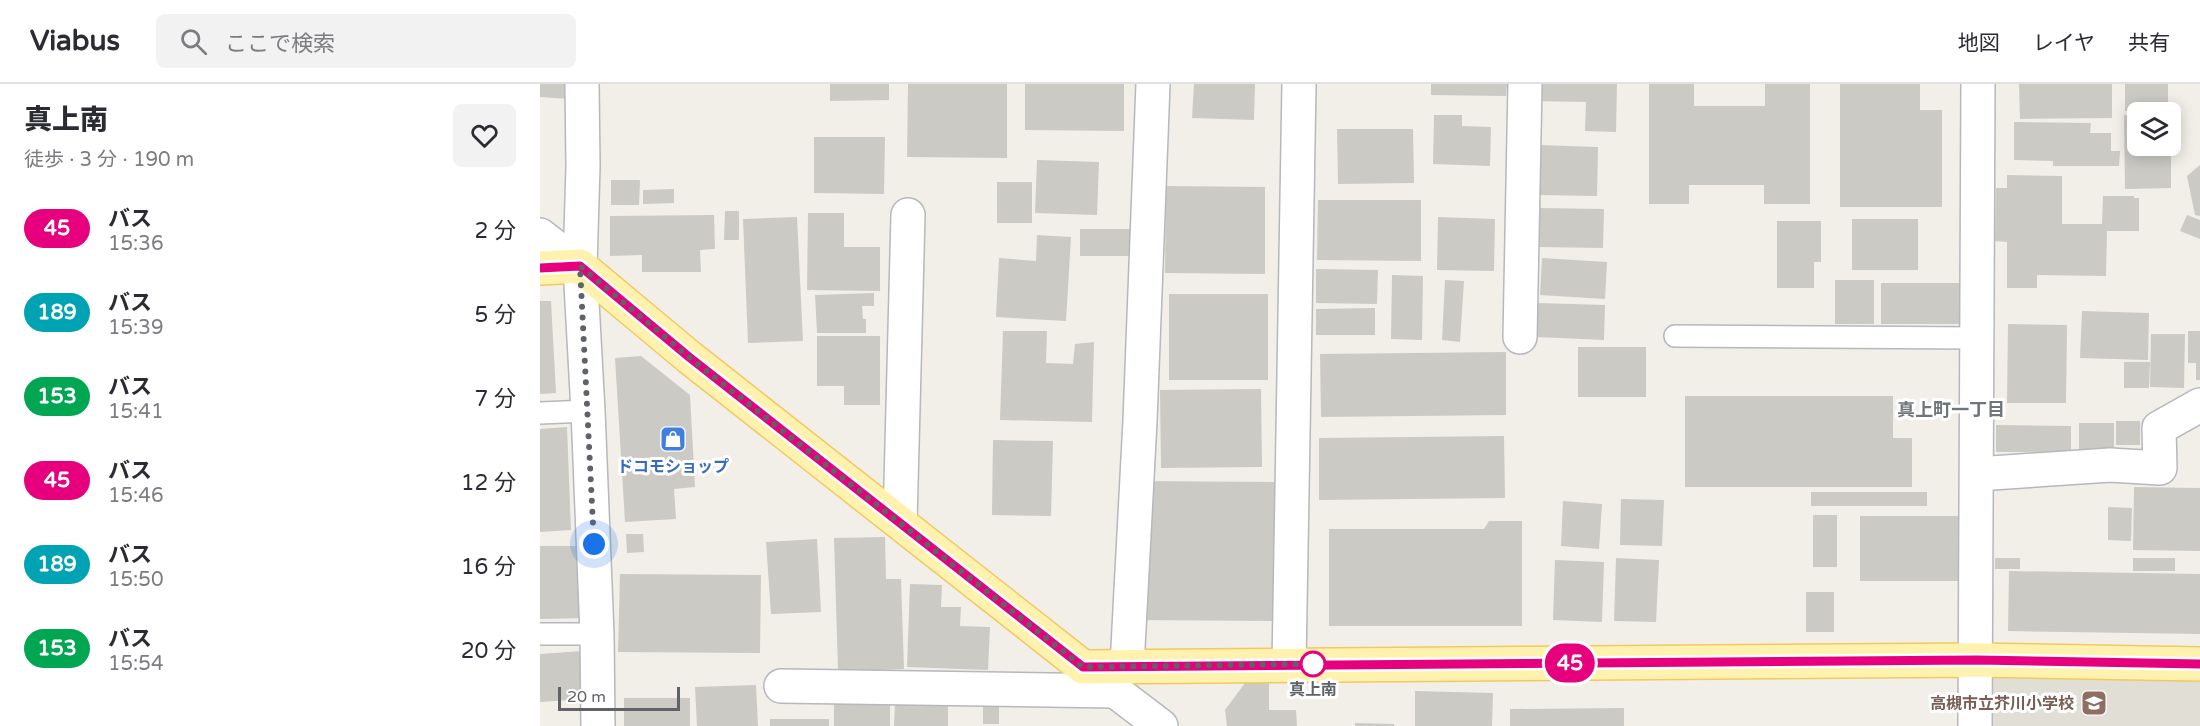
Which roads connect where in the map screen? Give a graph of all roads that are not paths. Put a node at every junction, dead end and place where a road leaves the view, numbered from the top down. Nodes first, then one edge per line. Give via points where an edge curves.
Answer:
1 (582, 84) edge
2 (1153, 84) edge
3 (1299, 84) edge
4 (1525, 84) edge
5 (1977, 84) edge
6 (908, 215) dead end
7 (540, 235) edge
8 (580, 266) junction
9 (540, 268) edge
10 (1675, 336) dead end
11 (1520, 337) dead end
12 (1977, 338) junction
13 (2200, 405) edge
14 (588, 411) junction
15 (540, 413) edge
16 (1977, 474) junction
17 (900, 522) junction
18 (540, 634) edge
19 (597, 634) junction
20 (1977, 660) junction
21 (1289, 664) junction
22 (2200, 664) edge
23 (1121, 678) junction
24 (781, 686) dead end
25 (577, 726) edge
26 (598, 726) edge
27 (1161, 726) edge
28 (1975, 726) edge

1 - 8 street
2 - 23 street via 1140,422
3 - 21 street
4 - 11 street
5 - 12 street
6 - 17 street
7 - 8 street
8 - 9 main road
8 - 14 street
8 - 17 main road
10 - 12 lane
12 - 16 street
13 - 16 street via 2158,428 2160,468 2110,465
14 - 15 lane
14 - 19 street
16 - 20 street
17 - 23 main road via 1083,667
18 - 19 lane
19 - 26 street
20 - 21 main road
20 - 22 main road
20 - 28 street
21 - 23 main road
23 - 24 street
23 - 27 street
25 - 26 street

